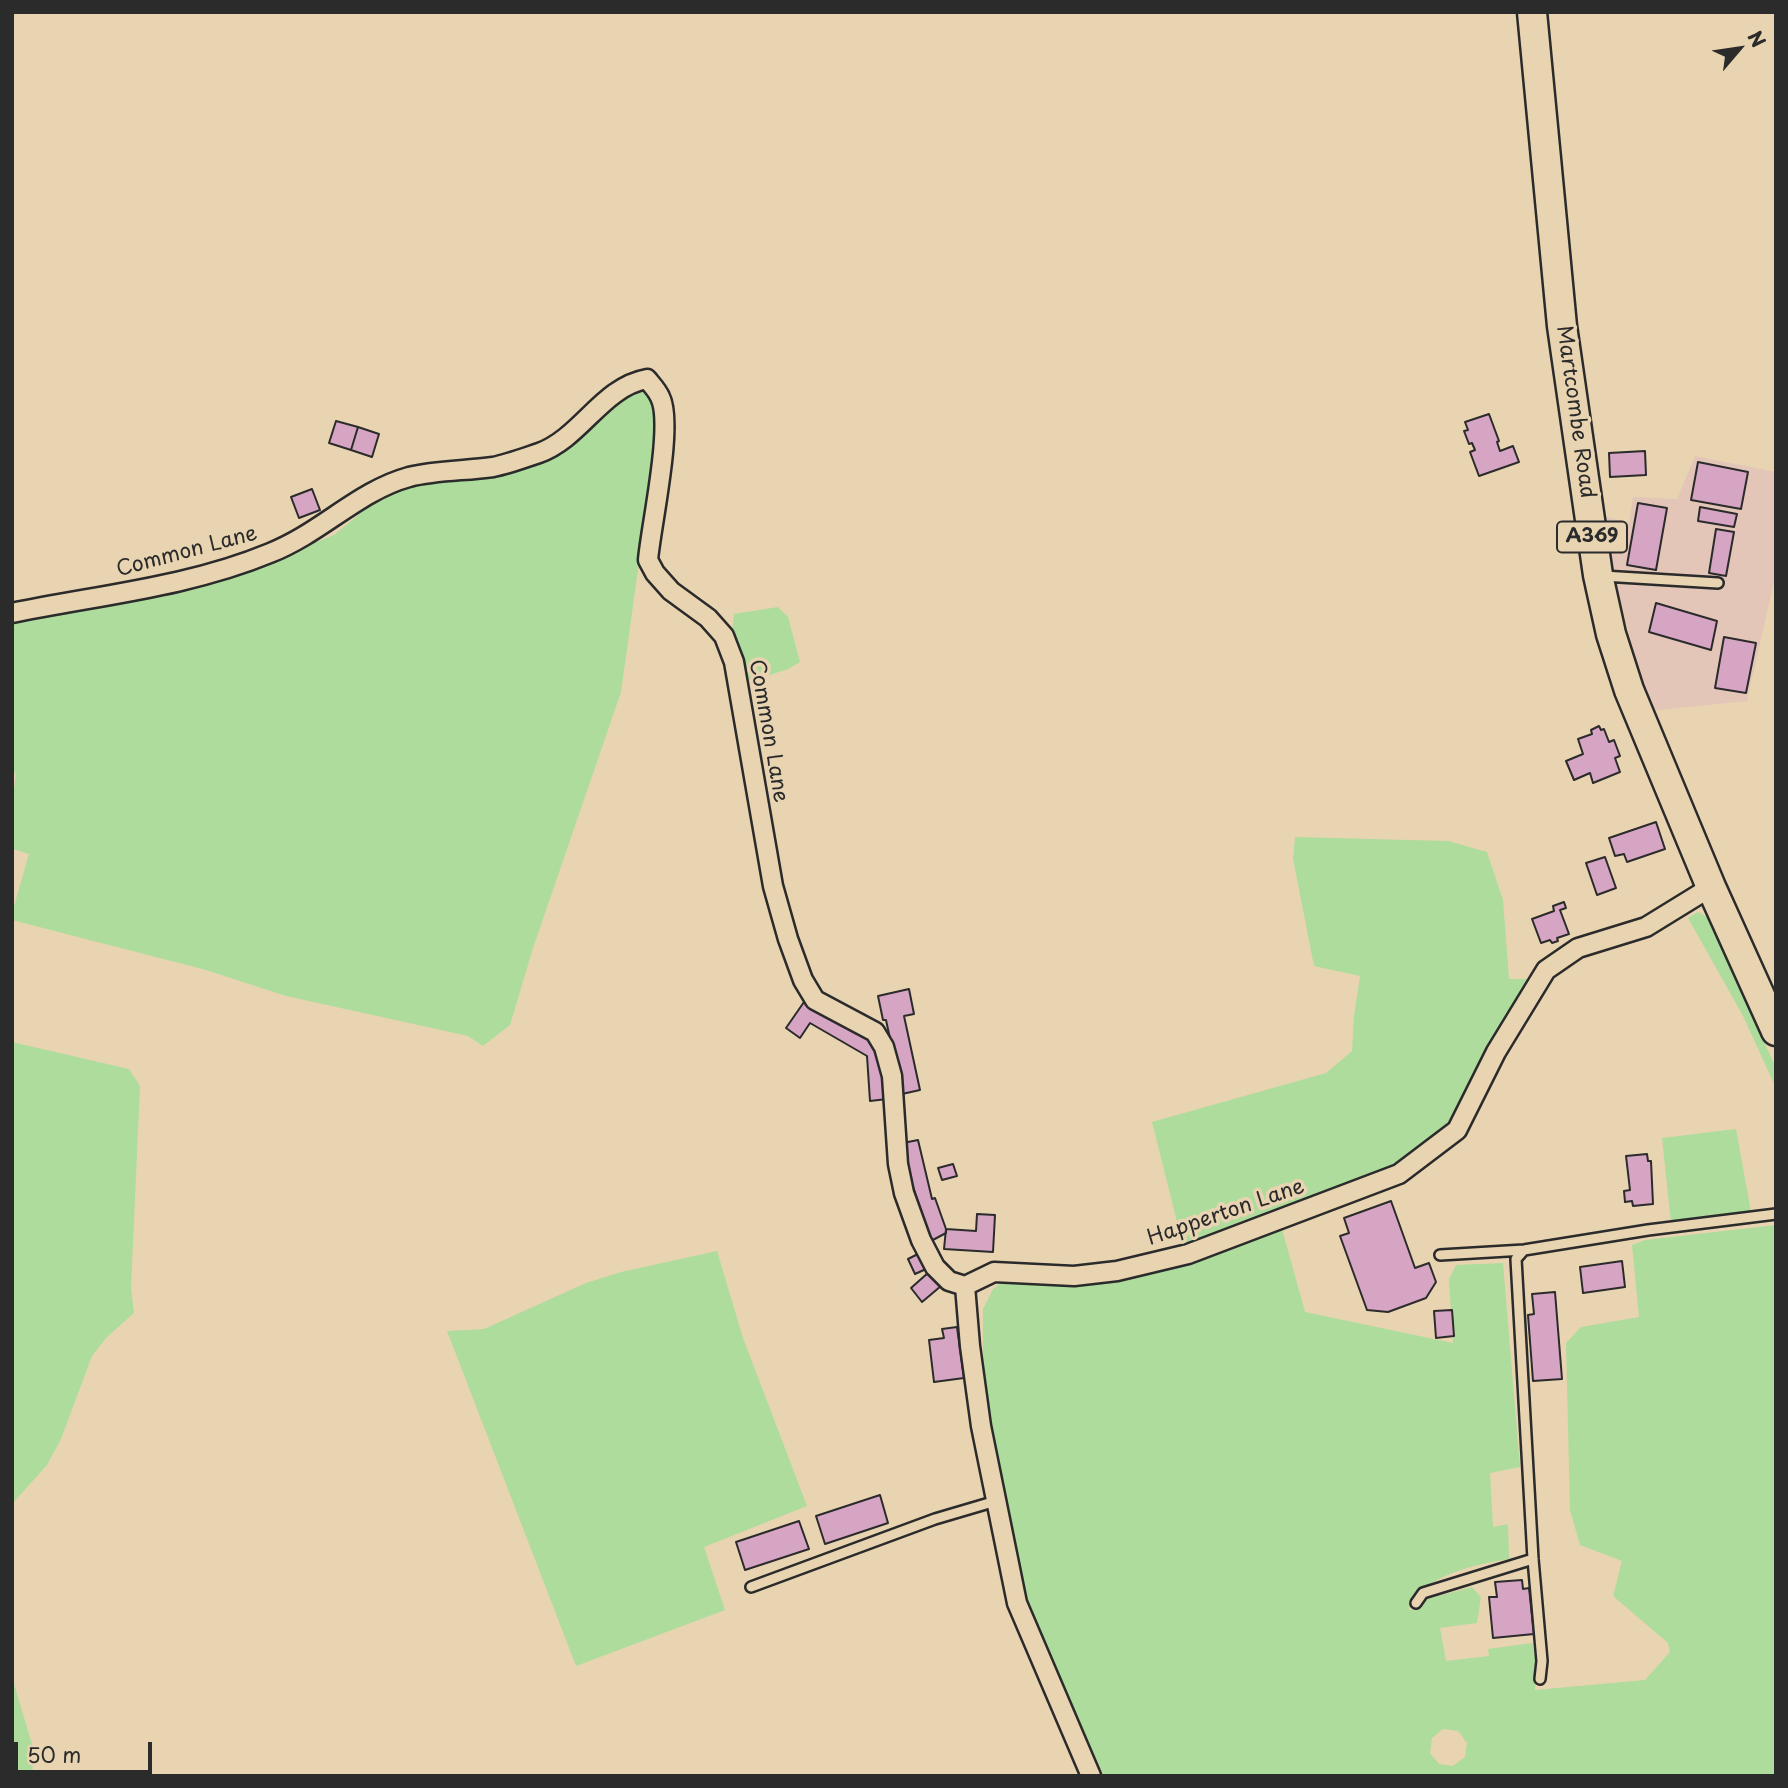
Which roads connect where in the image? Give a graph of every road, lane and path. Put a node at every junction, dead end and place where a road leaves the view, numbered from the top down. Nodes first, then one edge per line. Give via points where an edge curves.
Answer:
1 (1532, 12) edge
2 (1598, 575) junction
3 (1718, 583) dead end
4 (12, 613) edge
5 (1711, 887) junction
6 (1776, 1031) edge
7 (1776, 1214) edge
8 (1524, 1250) junction
9 (1440, 1255) dead end
10 (965, 1286) junction
11 (996, 1502) junction
12 (1533, 1559) junction
13 (751, 1587) dead end
14 (1416, 1603) dead end
15 (1540, 1679) dead end
16 (1091, 1776) edge

1 - 2 main road, Martcombe Road / A369 via 1562,326
2 - 3 lane
2 - 5 main road, Martcombe Road / A369 via 1629,690
4 - 10 street, Common Lane via 154,588 266,555 295,543 372,491 409,477 495,467 543,451 620,388 647,379 661,397 664,414 648,560 671,591 724,636 734,662 773,886 803,980 815,1000 875,1032 884,1047 904,1193 935,1267 949,1281
5 - 6 main road, Martcombe Road / A369
5 - 10 street, Happerton Lane via 1646,927 1578,948 1546,970 1496,1052 1457,1130 1399,1174 1188,1254 1117,1272 1074,1276 994,1272
7 - 8 lane
8 - 9 lane
8 - 12 lane via 1516,1259
10 - 11 street via 979,1413
11 - 13 lane via 935,1519
11 - 16 street via 1017,1603
12 - 14 lane via 1423,1593
12 - 15 lane

